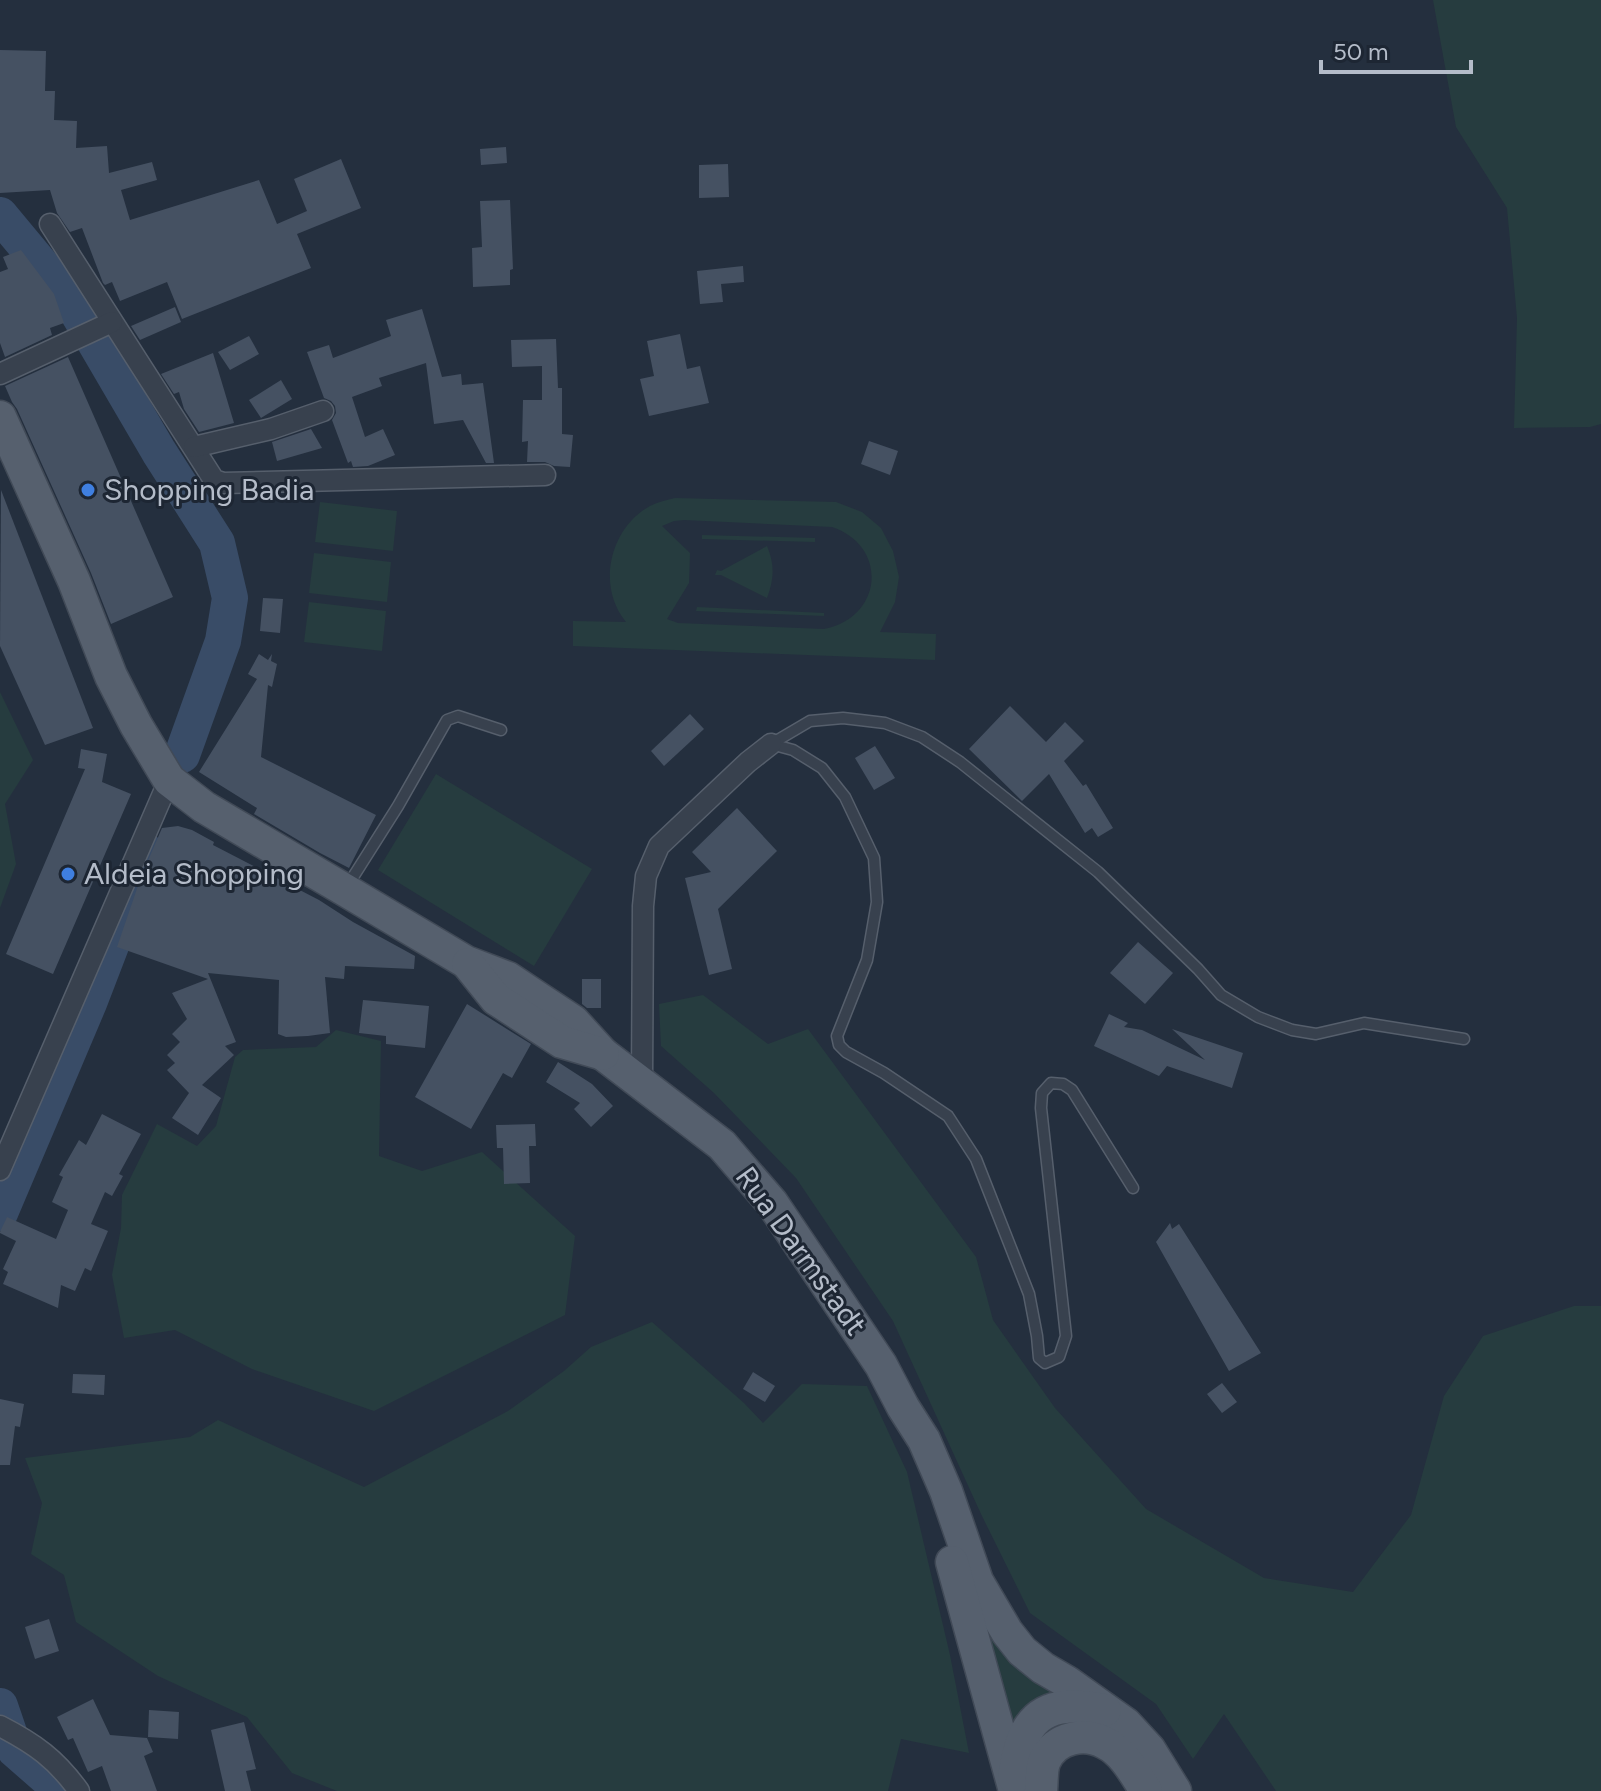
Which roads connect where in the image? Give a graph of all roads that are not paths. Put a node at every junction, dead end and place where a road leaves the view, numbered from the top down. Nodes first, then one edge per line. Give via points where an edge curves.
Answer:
1 (50, 224) dead end
2 (106, 324) junction
3 (0, 374) edge
4 (323, 411) dead end
5 (0, 417) edge
6 (194, 447) junction
7 (545, 475) dead end
8 (501, 730) dead end
9 (771, 744) junction
10 (169, 780) junction
11 (345, 890) junction
12 (1464, 1039) dead end
13 (642, 1082) junction
14 (0, 1170) edge
15 (1133, 1188) dead end
16 (903, 1407) junction
17 (1105, 1710) junction
18 (0, 1726) edge
19 (1023, 1789) edge
20 (79, 1791) edge
21 (1146, 1791) edge
22 (1175, 1791) edge

1 - 2 street
2 - 3 street
2 - 6 street
4 - 6 street
5 - 10 main road via 111,676
6 - 7 street via 214,480 223,483
8 - 11 lane via 458,716 447,720
9 - 12 lane via 810,721 843,718 885,723 922,737 1098,872 1221,995 1258,1017 1316,1034 1364,1023
9 - 13 street via 659,846 646,876
9 - 15 lane via 822,768 845,797 874,858 877,902 867,960 837,1036 839,1045 948,1116 976,1159 1029,1294 1039,1358 1045,1363 1059,1357 1066,1336 1041,1108 1042,1093 1051,1083 1072,1090
10 - 11 main road, Rua Darmstadt via 204,807
10 - 14 street
11 - 13 main road, Rua Darmstadt via 466,962 496,999 562,1042 603,1054
13 - 16 main road, Rua Darmstadt via 722,1145 772,1203 853,1321
16 - 17 main road via 946,1491 977,1581 1007,1632 1043,1668
16 - 19 main road
17 - 19 main road via 1067,1706 1045,1711 1030,1725 1018,1752
17 - 22 main road via 1149,1749
18 - 20 street via 50,1757
19 - 21 main road via 1059,1743 1084,1736 1107,1743

